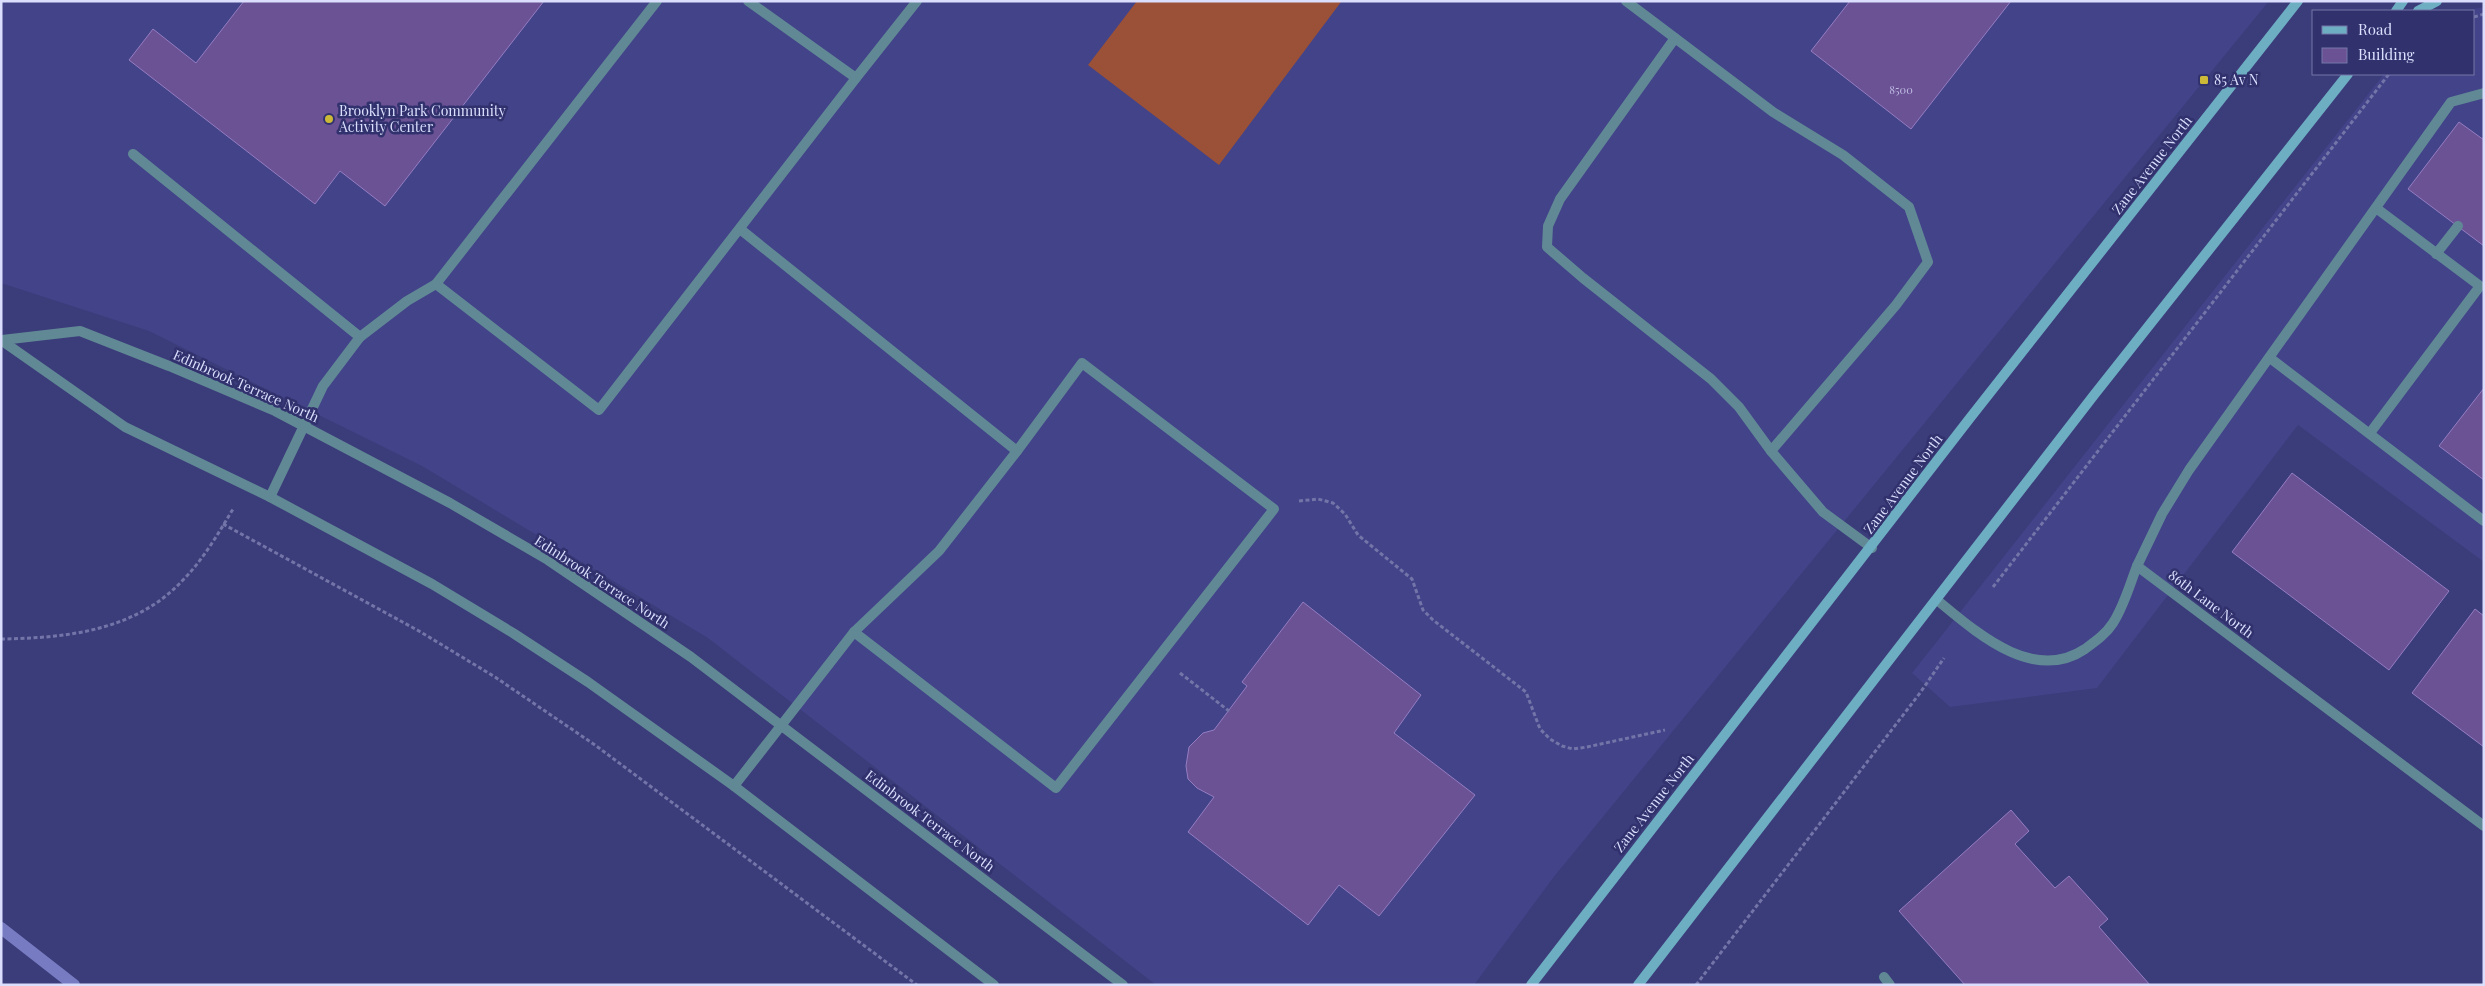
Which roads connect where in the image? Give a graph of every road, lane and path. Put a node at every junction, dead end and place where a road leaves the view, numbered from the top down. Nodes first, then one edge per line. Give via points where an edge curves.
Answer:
1 (657, 1) edge
2 (748, 1) edge
3 (917, 1) edge
4 (1626, 1) edge
5 (2298, 1) edge
6 (2437, 1) edge
7 (2420, 10) edge
8 (1675, 38) junction
9 (2348, 75) edge
10 (2388, 75) edge
11 (856, 78) junction
12 (2484, 93) edge
13 (134, 154) dead end
14 (2376, 208) junction
15 (2458, 226) dead end
16 (740, 229) junction
17 (2436, 254) junction
18 (436, 284) junction
19 (2482, 286) edge
20 (360, 337) junction
21 (1, 340) edge
22 (2270, 358) junction
23 (306, 426) junction
24 (2370, 433) junction
25 (1017, 451) junction
26 (1771, 451) junction
27 (270, 497) junction
28 (234, 507) dead end
29 (1274, 509) junction
30 (2484, 521) edge
31 (223, 524) junction
32 (1872, 548) junction
33 (2137, 566) junction
34 (1993, 587) dead end
35 (1937, 600) junction
36 (854, 632) junction
37 (1, 639) edge
38 (1159, 657) junction
39 (1944, 658) dead end
40 (1229, 711) dead end
41 (781, 725) junction
42 (1665, 730) dead end
43 (734, 786) junction
44 (2484, 826) edge
45 (917, 985) edge
46 (994, 985) edge
47 (1123, 985) edge
48 (1531, 985) edge
49 (1638, 985) edge
50 (1696, 985) edge

1 - 18 street
2 - 11 street
3 - 11 street
4 - 8 street
5 - 32 main road, Zane Avenue North via 1970,418
6 - 7 main road
8 - 26 street via 1560,199 1548,226 1547,247 1712,379 1739,408
8 - 26 street via 1773,112 1842,155 1909,207 1928,262 1896,305
9 - 35 main road via 2094,395
10 - 34 path
11 - 16 street
12 - 14 street via 2451,102
13 - 20 street
14 - 17 street
14 - 22 street
15 - 17 street
16 - 18 street via 599,410
16 - 25 street
17 - 19 street
18 - 20 street via 407,301
19 - 24 street
20 - 23 street via 323,386
21 - 23 street, Edinbrook Terrace North via 80,331
21 - 27 street, Edinbrook Terrace North via 125,427
22 - 24 street
22 - 33 street via 2189,470 2162,514
23 - 27 street
23 - 41 street, Edinbrook Terrace North via 548,560 691,656
24 - 30 street
25 - 29 street via 1082,363
25 - 36 street via 939,552
26 - 32 street via 1824,512
27 - 43 street, Edinbrook Terrace North via 432,584 513,633
28 - 31 path
29 - 38 street
29 - 42 path via 1302,500 1318,499 1333,503 1358,534 1412,579 1419,602 1428,615 1526,692 1540,729 1550,739 1573,749
31 - 37 path via 182,581 153,606 118,623 90,631 44,638
31 - 45 path via 495,677 595,745
32 - 48 main road, Zane Avenue North
33 - 35 street via 2114,622 2100,639 2078,654 2061,660 2036,661 2010,652 1966,624
33 - 44 street, 86th Lane North
35 - 49 main road
36 - 38 street via 1056,788
36 - 41 street
38 - 40 path
39 - 50 path via 1920,694
41 - 43 street
41 - 47 street, Edinbrook Terrace North
43 - 46 street, Edinbrook Terrace North

